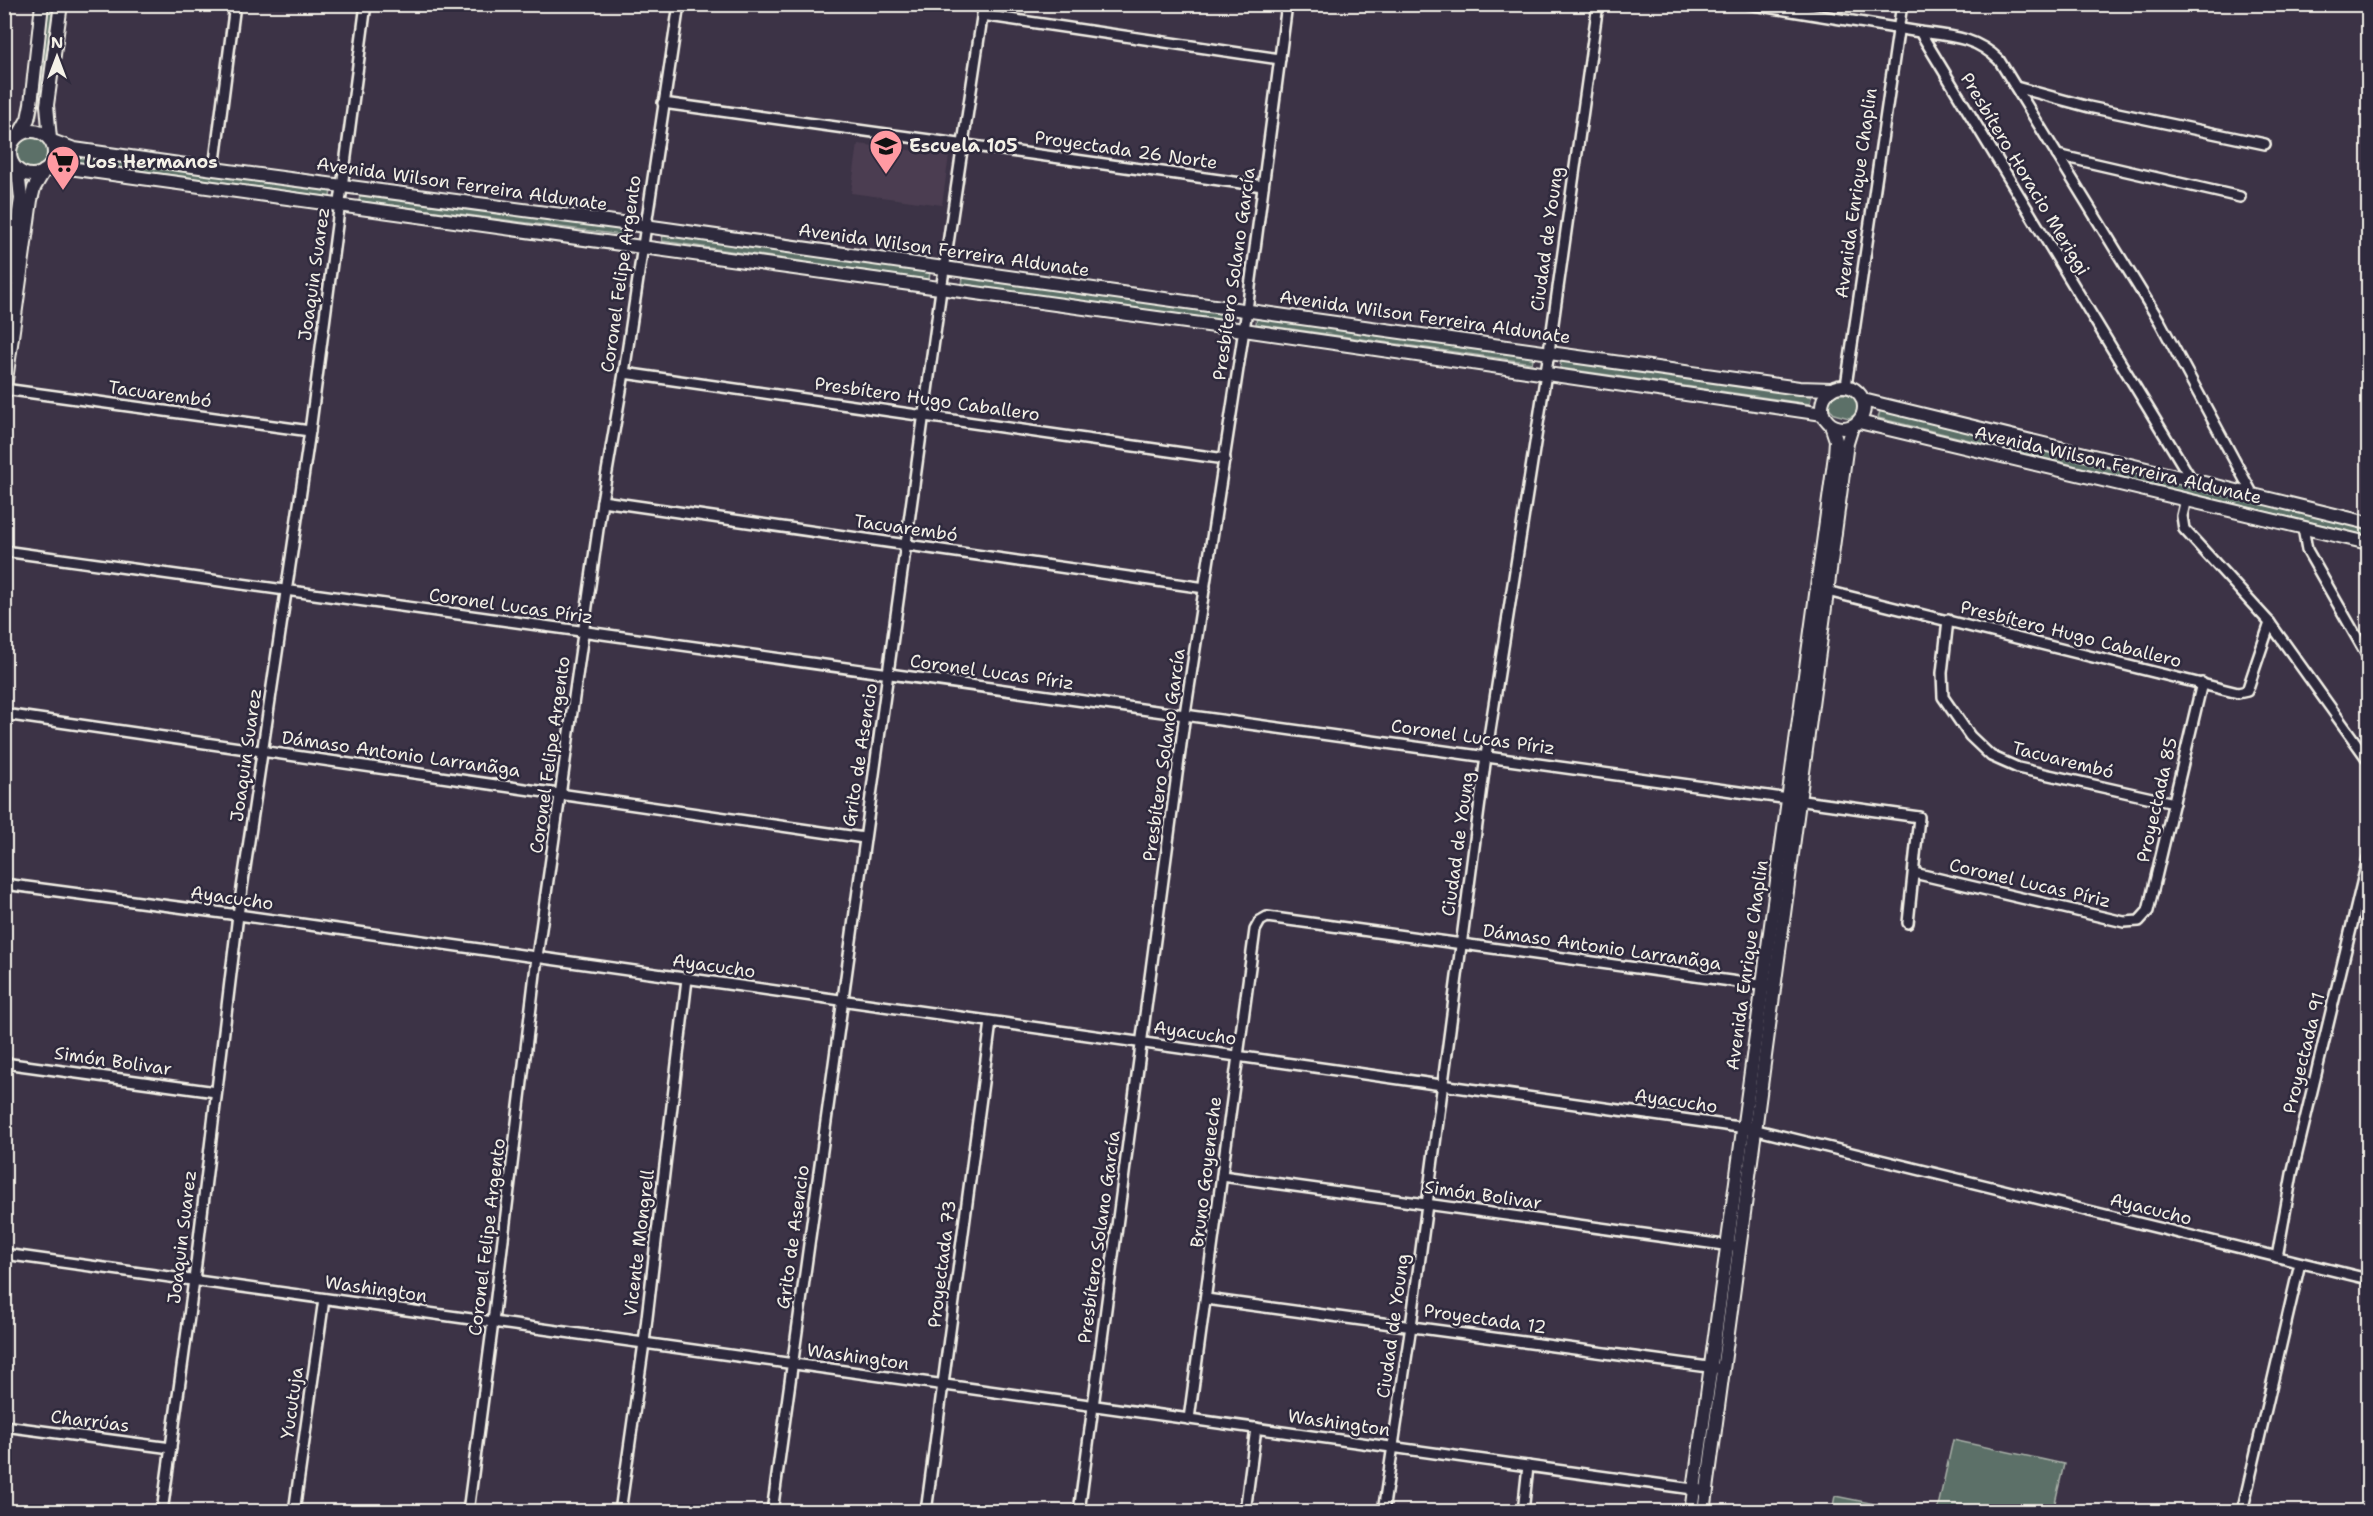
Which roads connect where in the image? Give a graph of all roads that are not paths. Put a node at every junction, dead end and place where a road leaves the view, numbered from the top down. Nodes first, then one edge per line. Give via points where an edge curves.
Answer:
1 (42, 4) edge
2 (61, 4) edge
3 (679, 4) edge
4 (984, 4) edge
5 (1287, 4) edge
6 (1598, 4) edge
7 (1748, 4) edge
8 (1902, 4) edge
9 (363, 5) edge
10 (234, 12) dead end
11 (982, 15) junction
12 (1899, 28) junction
13 (1920, 33) junction
14 (1280, 59) junction
15 (2016, 87) junction
16 (663, 103) junction
17 (13, 136) edge
18 (51, 140) junction
19 (963, 144) junction
20 (2265, 144) dead end
21 (2057, 155) junction
22 (12, 165) edge
23 (213, 169) junction
24 (45, 171) junction
25 (343, 186) junction
26 (1263, 186) junction
27 (2240, 197) dead end
28 (340, 207) junction
29 (645, 226) junction
30 (641, 247) junction
31 (944, 269) junction
32 (7, 276) edge
33 (941, 290) junction
34 (4, 309) edge
35 (1247, 310) junction
36 (1244, 330) junction
37 (1548, 353) junction
38 (624, 373) junction
39 (1546, 373) junction
40 (1846, 386) junction
41 (1832, 389) junction
42 (5, 391) edge
43 (1863, 400) junction
44 (1823, 414) junction
45 (924, 415) junction
46 (1856, 424) junction
47 (1831, 425) junction
48 (310, 431) junction
49 (1225, 459) junction
50 (2193, 482) junction
51 (2253, 495) junction
52 (2186, 499) junction
53 (602, 501) junction
54 (2368, 523) edge
55 (2303, 527) junction
56 (2368, 543) edge
57 (906, 544) junction
58 (4, 551) edge
59 (1205, 588) junction
60 (286, 590) junction
61 (1823, 590) junction
62 (1948, 620) junction
63 (2270, 623) junction
64 (584, 633) junction
65 (2368, 657) edge
66 (889, 675) junction
67 (2202, 683) junction
68 (4, 714) edge
69 (1185, 714) junction
70 (263, 752) junction
71 (1486, 756) junction
72 (2368, 760) edge
73 (562, 793) junction
74 (1793, 798) junction
75 (2174, 803) junction
76 (864, 838) junction
77 (2368, 858) edge
78 (1914, 873) junction
79 (4, 884) edge
80 (238, 915) junction
81 (2139, 921) joint
82 (1908, 923) dead end
83 (1255, 930) joint
84 (1461, 944) junction
85 (537, 957) junction
86 (687, 979) junction
87 (1768, 986) junction
88 (842, 999) junction
89 (991, 1022) junction
90 (1142, 1042) junction
91 (1238, 1056) junction
92 (4, 1063) edge
93 (1442, 1085) junction
94 (216, 1092) junction
95 (1748, 1128) junction
96 (1222, 1176) junction
97 (1427, 1203) junction
98 (1733, 1246) junction
99 (4, 1254) edge
100 (2277, 1257) junction
101 (2300, 1263) junction
102 (2368, 1279) edge
103 (194, 1280) junction
104 (324, 1299) junction
105 (1206, 1299) junction
106 (493, 1322) junction
107 (1411, 1326) junction
108 (644, 1343) junction
109 (792, 1364) junction
110 (1717, 1368) junction
111 (943, 1385) junction
112 (1093, 1407) junction
113 (1189, 1419) junction
114 (4, 1426) edge
115 (1256, 1428) junction
116 (1392, 1447) junction
117 (171, 1448) junction
118 (1528, 1466) junction
119 (1701, 1490) junction
120 (162, 1512) edge
121 (294, 1512) edge
122 (468, 1512) edge
123 (620, 1512) edge
124 (772, 1512) edge
125 (926, 1512) edge
126 (1078, 1512) edge
127 (1245, 1512) edge
128 (1383, 1512) edge
129 (1523, 1512) edge
130 (1691, 1512) edge
131 (1704, 1512) edge
132 (2242, 1512) edge

1 - 17 street via 28,119
2 - 18 street via 47,105
3 - 16 street, Coronel Felipe Argento
4 - 11 street, Grito de Asencio
5 - 14 street, Presbítero Solano García
6 - 37 street, Ciudad de Young
7 - 12 street
8 - 12 street, Avenida Enrique Chaplin
9 - 25 street, Joaquin Suarez
10 - 23 street
11 - 14 street
11 - 19 street, Grito de Asencio
12 - 13 street
12 - 40 street, Avenida Enrique Chaplin
13 - 15 street via 1965,37 1987,48
13 - 50 street, Presbítero Horacio Meriggi
14 - 26 street, Presbítero Solano García
15 - 20 street via 2089,107
15 - 21 street
16 - 19 street, Proyectada 26 Norte
16 - 29 street, Coronel Felipe Argento
17 - 18 street via 32,130
17 - 22 street
18 - 23 street, Avenida Wilson Ferreira Aldunate via 74,149
18 - 24 street via 54,157
19 - 26 street, Proyectada 26 Norte
19 - 31 street, Grito de Asencio
21 - 27 street
21 - 51 street via 2160,322
22 - 24 street via 29,175
22 - 32 street via 21,199
23 - 25 street, Avenida Wilson Ferreira Aldunate
24 - 28 street, Avenida Wilson Ferreira Aldunate via 69,168
24 - 42 street via 34,188
25 - 28 street, Joaquin Suarez
25 - 29 street, Avenida Wilson Ferreira Aldunate
26 - 35 street, Presbítero Solano García
28 - 30 street, Avenida Wilson Ferreira Aldunate
28 - 48 street, Joaquin Suarez
29 - 30 street, Coronel Felipe Argento
29 - 31 street, Avenida Wilson Ferreira Aldunate
30 - 33 street, Avenida Wilson Ferreira Aldunate
30 - 38 street, Coronel Felipe Argento
31 - 33 street, Grito de Asencio
31 - 35 street, Avenida Wilson Ferreira Aldunate
32 - 34 street
33 - 36 street, Avenida Wilson Ferreira Aldunate
33 - 45 street, Grito de Asencio
35 - 36 street, Presbítero Solano García
35 - 37 street, Avenida Wilson Ferreira Aldunate
36 - 39 street, Avenida Wilson Ferreira Aldunate
36 - 49 street, Presbítero Solano García
37 - 39 street, Ciudad de Young
37 - 41 street, Avenida Wilson Ferreira Aldunate via 1799,388
38 - 45 street, Presbítero Hugo Caballero
38 - 53 street, Coronel Felipe Argento
39 - 44 street, Avenida Wilson Ferreira Aldunate
39 - 71 street, Ciudad de Young
40 - 41 street
40 - 43 street via 1857,391
41 - 44 street via 1823,400
42 - 48 street, Tacuarembó
43 - 46 street via 1864,412
43 - 50 street, Avenida Wilson Ferreira Aldunate
44 - 47 street
45 - 49 street, Presbítero Hugo Caballero
45 - 57 street, Grito de Asencio
46 - 47 street via 1841,429
46 - 52 street, Avenida Wilson Ferreira Aldunate
46 - 61 street, Avenida Enrique Chaplin via 1847,443
47 - 61 street, Avenida Enrique Chaplin via 1836,440
48 - 60 street, Joaquin Suarez
49 - 59 street, Presbítero Solano García
50 - 51 street, Avenida Wilson Ferreira Aldunate
51 - 54 street, Avenida Wilson Ferreira Aldunate
52 - 55 street, Avenida Wilson Ferreira Aldunate
52 - 63 street via 2184,530
53 - 57 street, Tacuarembó
53 - 64 street, Coronel Felipe Argento
55 - 56 street, Avenida Wilson Ferreira Aldunate
55 - 65 street via 2307,550
57 - 59 street, Tacuarembó
57 - 66 street, Grito de Asencio
58 - 60 street, Coronel Lucas Píriz
59 - 69 street, Presbítero Solano García
60 - 64 street, Coronel Lucas Píriz
60 - 70 street, Joaquin Suarez
61 - 62 street, Presbítero Hugo Caballero
61 - 74 street, Avenida Enrique Chaplin
62 - 67 street, Presbítero Hugo Caballero
62 - 75 street, Tacuarembó via 1943,697 1970,736 1991,756 2018,768
63 - 67 street, Presbítero Hugo Caballero via 2247,691 2238,693
63 - 72 street
64 - 66 street, Coronel Lucas Píriz
64 - 73 street, Coronel Felipe Argento
66 - 69 street, Coronel Lucas Píriz
66 - 76 street, Grito de Asencio
67 - 75 street, Proyectada 85
68 - 70 street, Dámaso Antonio Larranãga
69 - 71 street, Coronel Lucas Píriz
69 - 90 street, Presbítero Solano García
70 - 73 street, Dámaso Antonio Larranãga
70 - 80 street, Joaquin Suarez
71 - 74 street, Coronel Lucas Píriz
71 - 84 street, Ciudad de Young
73 - 76 street, Dámaso Antonio Larranãga
73 - 85 street, Coronel Felipe Argento
74 - 78 street, Coronel Lucas Píriz via 1919,817
74 - 87 street, Avenida Enrique Chaplin
75 - 81 street, Proyectada 85 via 2148,911
76 - 88 street, Grito de Asencio
77 - 100 street, Proyectada 91 via 2292,1174
78 - 81 street, Coronel Lucas Píriz via 2124,922
78 - 82 street, Coronel Lucas Píriz
79 - 80 street, Ayacucho
80 - 85 street, Ayacucho
80 - 94 street, Joaquin Suarez
83 - 84 street, Dámaso Antonio Larranãga via 1267,917
83 - 91 street, Bruno Goyeneche
84 - 87 street, Dámaso Antonio Larranãga
84 - 93 street, Ciudad de Young
85 - 86 street, Ayacucho
85 - 106 street, Coronel Felipe Argento
86 - 88 street, Ayacucho
86 - 108 street, Vicente Mongrell
87 - 95 street, Avenida Enrique Chaplin
88 - 89 street, Ayacucho
88 - 109 street, Grito de Asencio
89 - 90 street, Ayacucho
89 - 111 street, Proyectada 73
90 - 91 street, Ayacucho
90 - 112 street, Presbítero Solano García
91 - 93 street, Ayacucho
91 - 96 street, Bruno Goyeneche
92 - 94 street, Simón Bolivar
93 - 95 street, Ayacucho
93 - 97 street, Ciudad de Young
94 - 103 street, Joaquin Suarez
95 - 98 street, Avenida Enrique Chaplin
95 - 100 street, Ayacucho
96 - 97 street, Simón Bolivar
96 - 105 street, Bruno Goyeneche
97 - 98 street, Simón Bolivar
97 - 107 street, Ciudad de Young
98 - 110 street, Avenida Enrique Chaplin
99 - 103 street, Washington
100 - 101 street, Ayacucho
101 - 102 street, Ayacucho
101 - 132 street
103 - 104 street, Washington
103 - 117 street, Joaquin Suarez
104 - 106 street, Washington
104 - 121 street, Yucutuja
105 - 107 street, Proyectada 12
105 - 113 street, Bruno Goyeneche
106 - 108 street, Washington
106 - 122 street, Coronel Felipe Argento
107 - 110 street, Proyectada 12
107 - 116 street, Ciudad de Young
108 - 109 street, Washington
108 - 123 street, Vicente Mongrell
109 - 111 street, Washington
109 - 124 street, Grito de Asencio
110 - 119 street, Avenida Enrique Chaplin
111 - 112 street, Washington
111 - 125 street, Proyectada 73
112 - 113 street, Washington
112 - 126 street, Presbítero Solano García
113 - 115 street, Washington
114 - 117 street, Charrúas
115 - 116 street, Washington
115 - 127 street
116 - 118 street, Washington
116 - 128 street, Ciudad de Young
117 - 120 street, Joaquin Suarez
118 - 119 street, Washington
118 - 129 street
119 - 130 street, Avenida Enrique Chaplin
119 - 131 street, Avenida Enrique Chaplin

